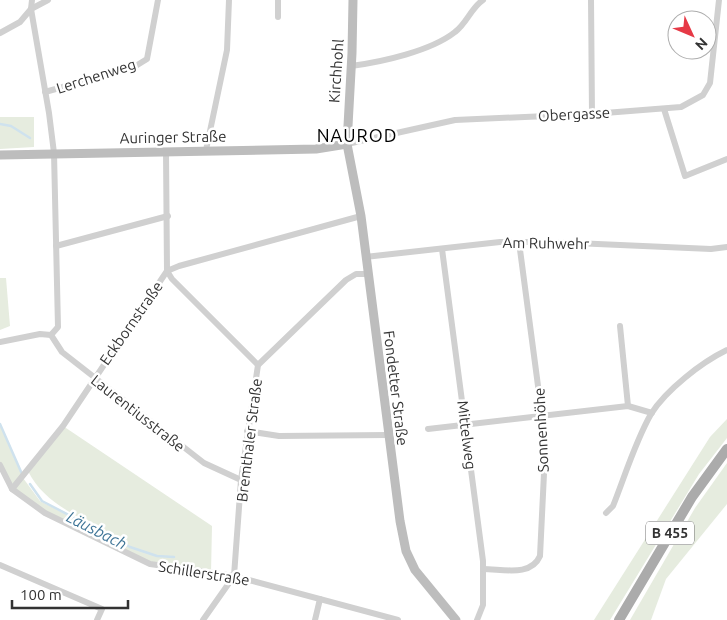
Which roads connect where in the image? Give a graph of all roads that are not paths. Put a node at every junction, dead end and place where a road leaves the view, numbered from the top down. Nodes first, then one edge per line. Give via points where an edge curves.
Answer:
1 (32, 0) edge
2 (48, 0) edge
3 (158, 0) edge
4 (229, 0) edge
5 (278, 0) edge
6 (353, 0) edge
7 (483, 0) edge
8 (590, 0) edge
9 (719, 0) edge
10 (31, 9) junction
11 (278, 17) dead end
12 (0, 33) edge
13 (351, 66) junction
14 (46, 92) junction
15 (664, 109) junction
16 (592, 114) junction
17 (346, 144) junction
18 (206, 150) junction
19 (166, 151) junction
20 (54, 152) junction
21 (0, 155) edge
22 (727, 159) edge
23 (168, 216) junction
24 (361, 216) junction
25 (519, 242) junction
26 (56, 246) junction
27 (727, 247) edge
28 (442, 249) junction
29 (365, 257) junction
30 (168, 272) junction
31 (367, 274) junction
32 (620, 326) dead end
33 (51, 335) junction
34 (0, 342) edge
35 (727, 350) edge
36 (258, 365) junction
37 (93, 378) junction
38 (628, 406) junction
39 (652, 413) junction
40 (542, 416) junction
41 (466, 425) junction
42 (428, 429) dead end
43 (247, 431) junction
44 (388, 435) junction
45 (727, 449) edge
46 (0, 465) edge
47 (241, 480) junction
48 (12, 489) junction
49 (606, 513) dead end
50 (0, 565) edge
51 (483, 569) junction
52 (234, 576) junction
53 (320, 599) junction
54 (97, 620) edge
55 (203, 620) edge
56 (314, 620) edge
57 (398, 620) edge
58 (456, 620) edge
59 (477, 620) edge
60 (619, 620) edge

1 - 10 street
2 - 10 street
3 - 14 street, Lerchenweg via 147,59 134,67
4 - 18 street via 227,50
5 - 11 street
6 - 13 street, Kirchhohl
7 - 13 street via 476,4 466,22 446,39
8 - 16 street
9 - 15 street, Obergasse via 708,89 688,105
10 - 12 street via 20,22
10 - 14 street
13 - 17 street, Kirchhohl
14 - 20 street
15 - 16 street, Obergasse
15 - 22 street via 685,176
16 - 17 street, Obergasse via 455,120
17 - 18 street, Auringer Straße via 316,149
17 - 24 street, Fondetter Straße
18 - 19 street, Auringer Straße
19 - 20 street, Auringer Straße
19 - 23 street
20 - 21 street, Auringer Straße
20 - 26 street
23 - 26 street
23 - 30 street
24 - 29 street, Fondetter Straße
24 - 30 street, Eckbornstraße via 179,266
25 - 27 street, Am Ruhwehr
25 - 28 street, Am Ruhwehr
25 - 40 street, Sonnenhöhe
26 - 33 street via 58,328
28 - 29 street, Am Ruhwehr
28 - 41 street, Mittelweg
29 - 31 street, Fondetter Straße
30 - 36 street
30 - 37 street, Eckbornstraße
31 - 36 street, Bremthaler Straße via 356,274 346,280
31 - 44 street, Fondetter Straße
32 - 38 street
33 - 34 street
33 - 37 street, Laurentiusstraße via 62,352
35 - 39 street via 693,372
36 - 43 street, Bremthaler Straße
37 - 47 street, Laurentiusstraße via 204,463
37 - 48 street, Eckbornstraße via 62,426
38 - 39 street
38 - 40 street
39 - 49 street via 613,506
40 - 41 street
40 - 51 street, Sonnenhöhe via 545,453 540,556 529,570
41 - 42 street
41 - 51 street, Mittelweg
43 - 44 street via 279,436
43 - 47 street, Bremthaler Straße
44 - 58 street, Fondetter Straße via 400,521 410,561 419,577
45 - 60 main road, B 455 via 688,504
46 - 48 street, Schillerstraße
47 - 52 street, Bremthaler Straße
48 - 52 street, Schillerstraße via 45,513 150,564
50 - 54 street via 102,609
51 - 59 street, Mittelweg via 482,605
52 - 53 street, Schillerstraße
52 - 55 street
53 - 56 street
53 - 57 street, Schillerstraße

